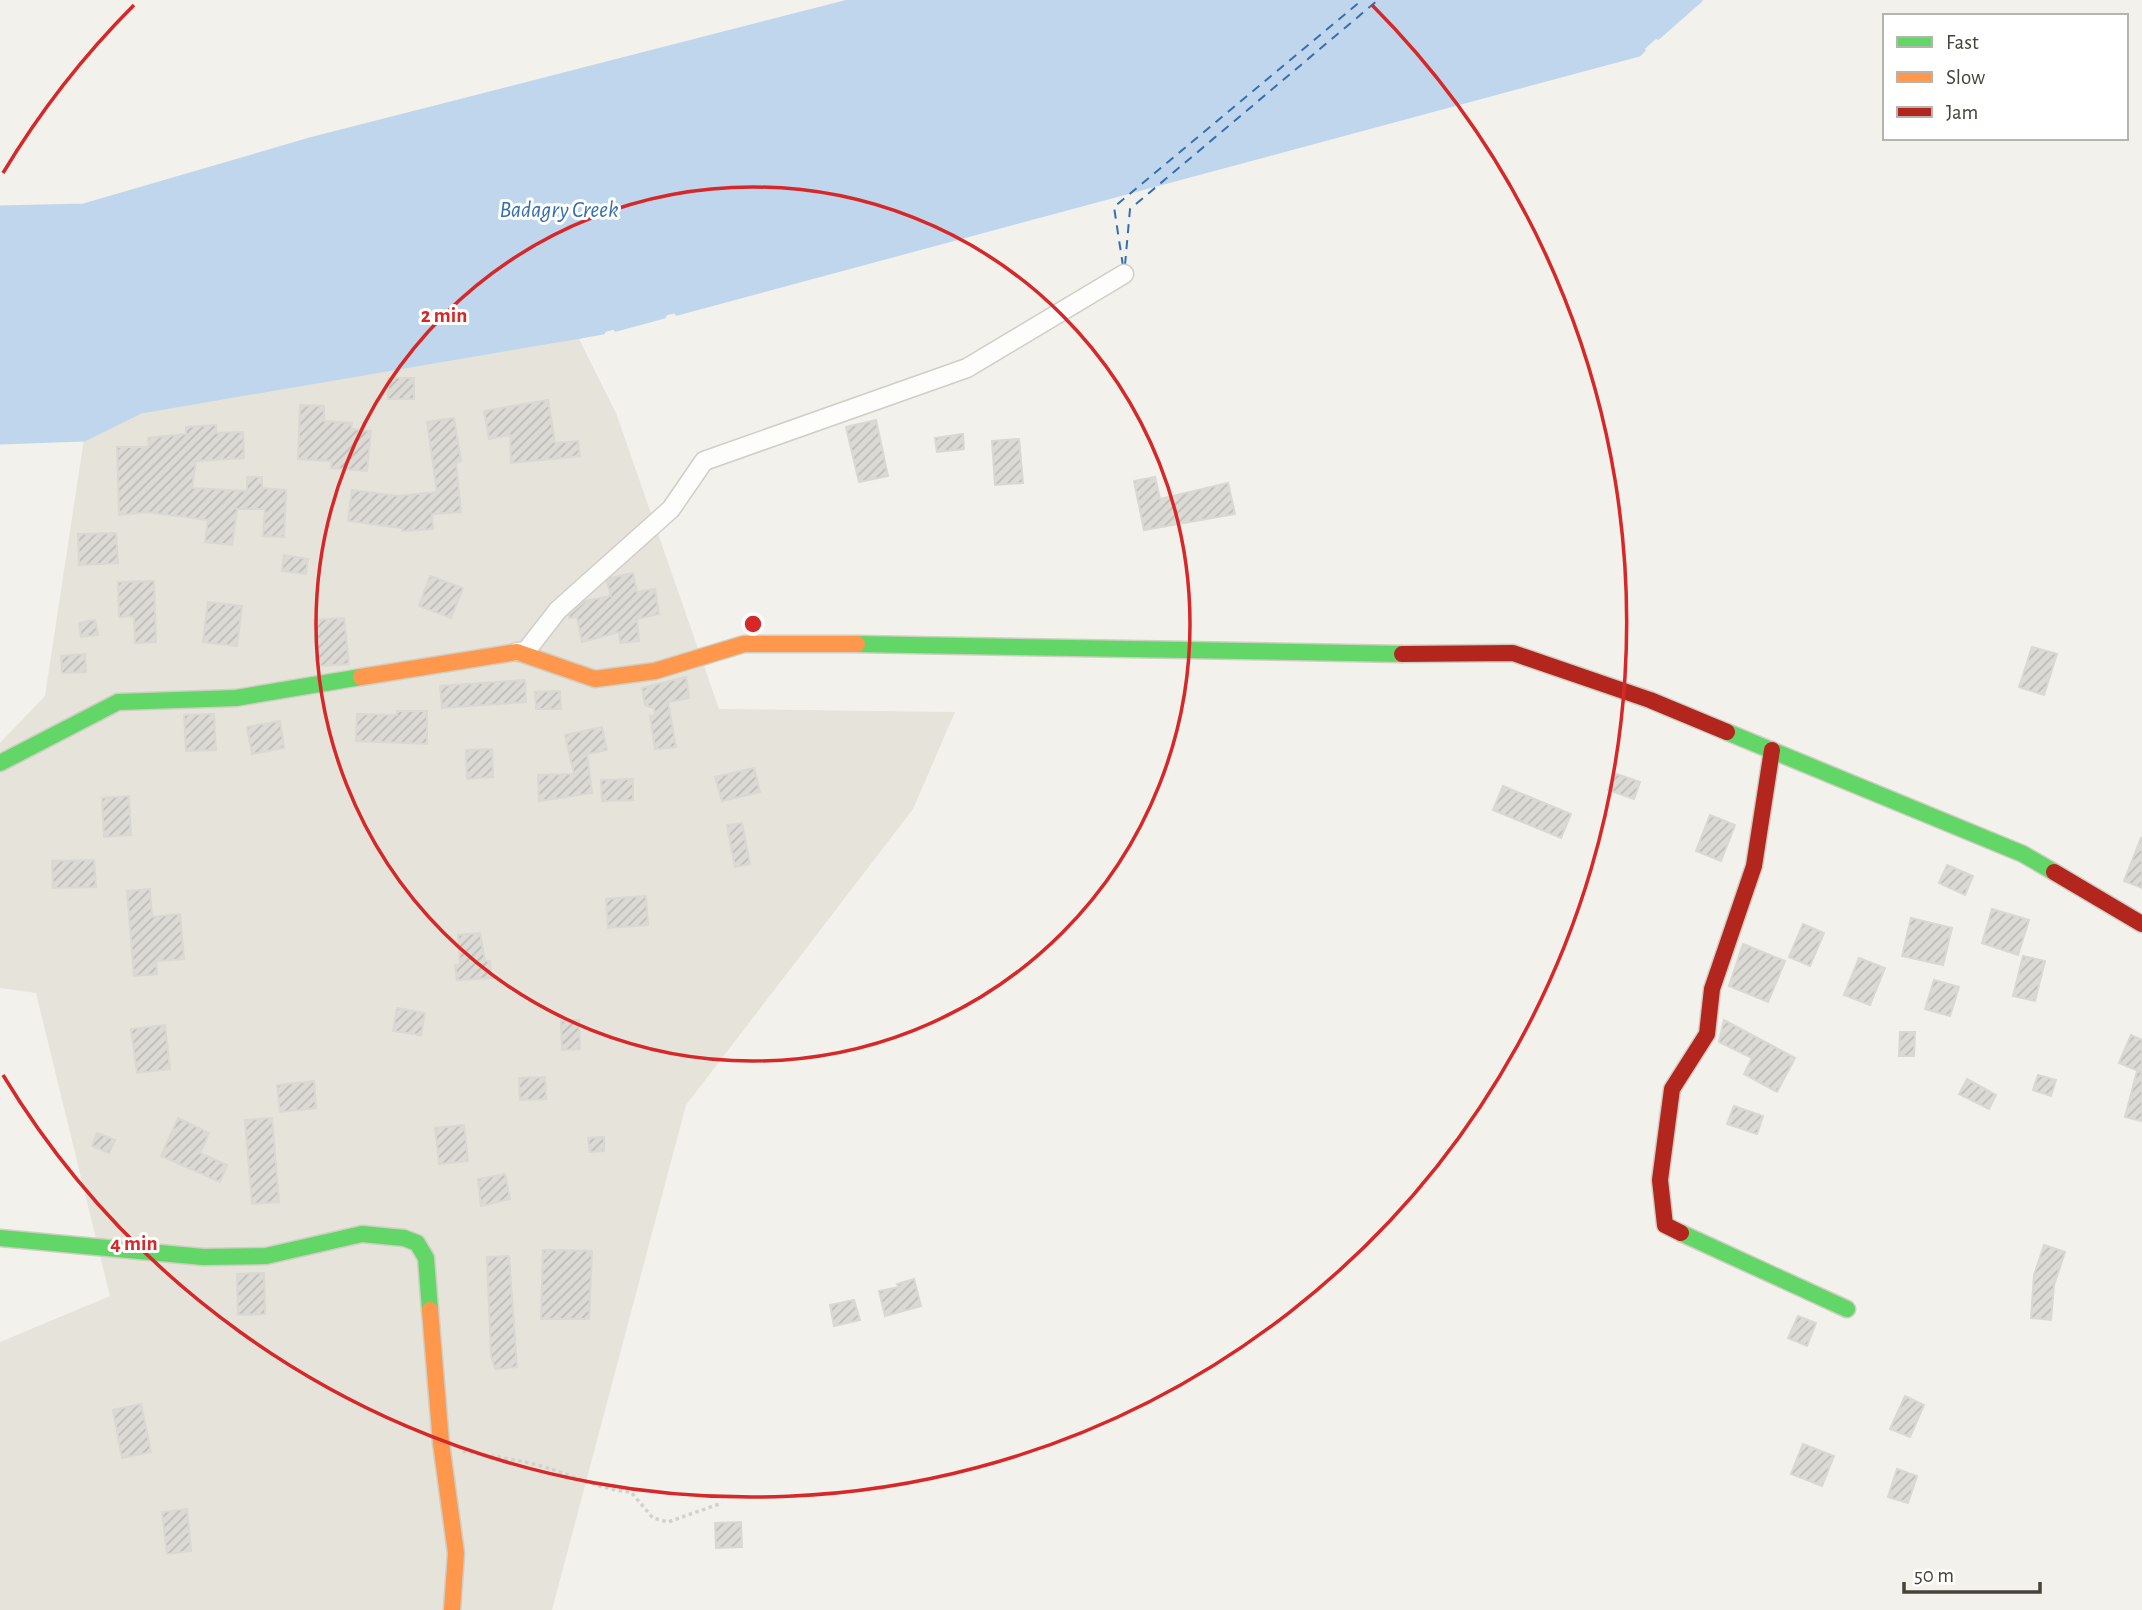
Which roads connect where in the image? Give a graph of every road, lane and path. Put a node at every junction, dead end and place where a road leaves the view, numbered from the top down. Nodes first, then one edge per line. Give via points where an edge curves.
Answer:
1 (1124, 274) dead end
2 (517, 652) junction
3 (1772, 750) junction
4 (0, 763) edge
5 (2142, 923) edge
6 (0, 1238) edge
7 (1847, 1309) dead end
8 (442, 1443) junction
9 (722, 1503) dead end
10 (452, 1610) edge

1 - 2 street via 967,368 704,461 671,509 558,610 526,651
2 - 3 street via 595,679 655,671 744,644 990,645 1322,655 1513,653 1650,700
2 - 4 street via 236,698 118,702
3 - 5 street via 2023,854
3 - 7 street via 1754,866 1712,989 1707,1034 1672,1088 1660,1180 1665,1225
6 - 8 street via 202,1257 266,1256 362,1234 417,1243 426,1258
8 - 9 path via 542,1466 603,1489 631,1492 653,1518 668,1522
8 - 10 street via 456,1553

